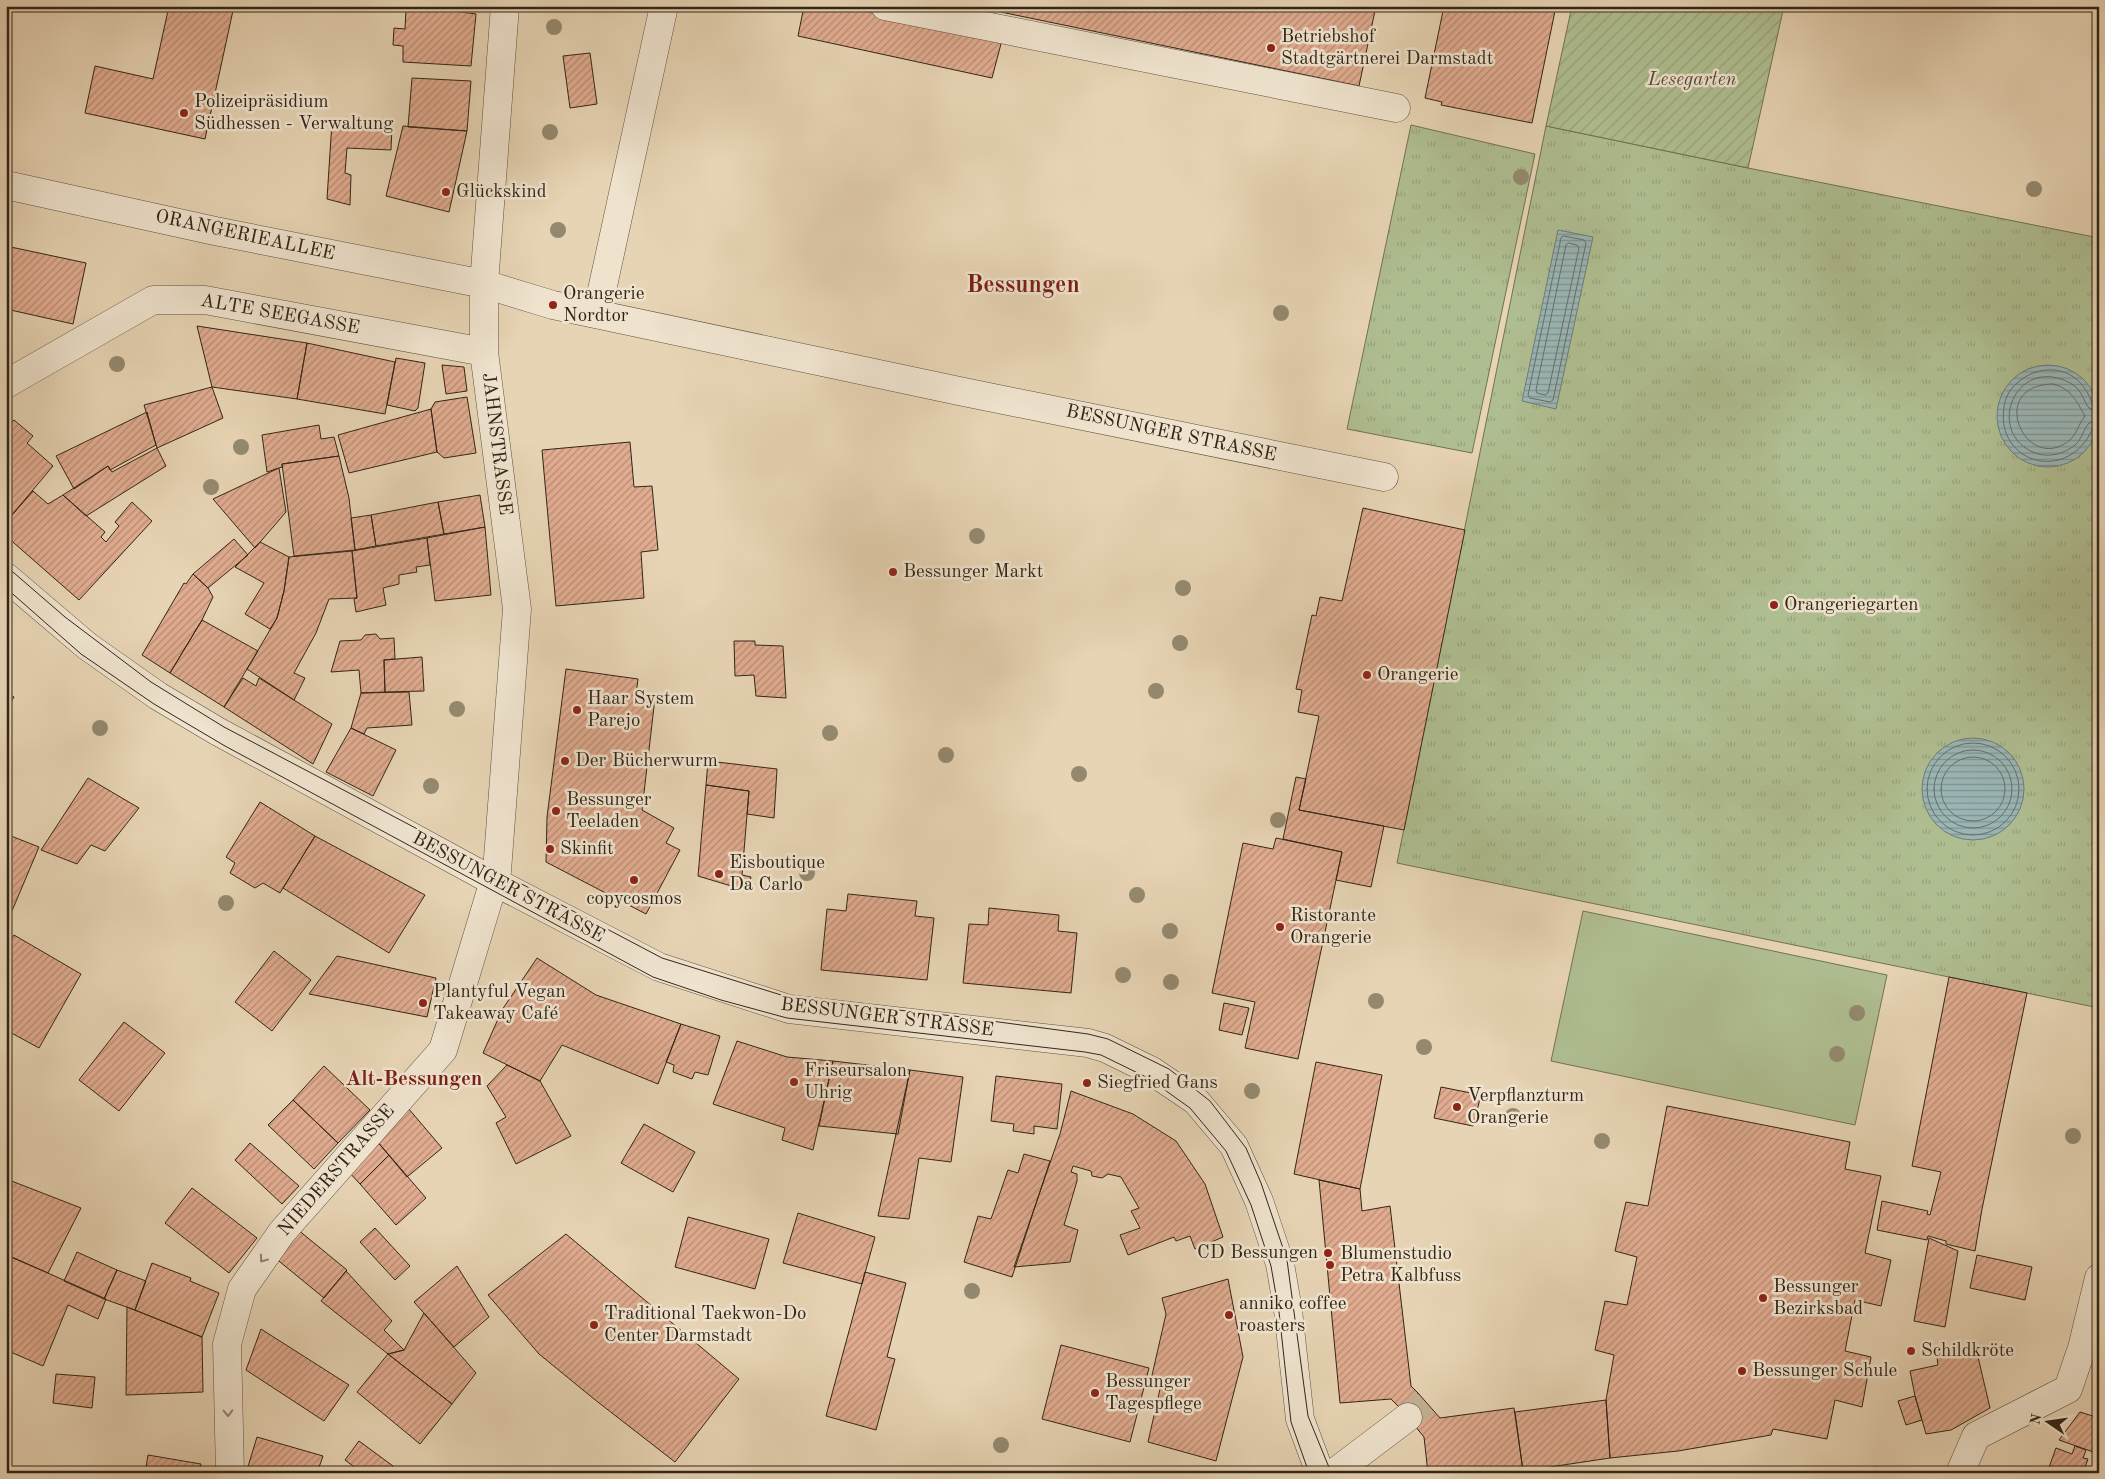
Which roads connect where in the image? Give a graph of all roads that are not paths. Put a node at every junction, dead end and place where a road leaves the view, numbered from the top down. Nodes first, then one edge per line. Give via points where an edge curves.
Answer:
1 (505, 6) edge
2 (664, 6) edge
3 (885, 6) edge
4 (1396, 108) dead end
5 (6, 185) edge
6 (484, 284) junction
7 (596, 313) junction
8 (484, 352) junction
9 (6, 384) edge
10 (1384, 478) dead end
11 (6, 577) edge
12 (493, 881) junction
13 (2099, 1278) edge
14 (1408, 1417) tunnel mouth
15 (1322, 1472) edge
16 (230, 1473) edge
17 (1960, 1473) edge

1 - 6 street, JAHNSTRASSE
2 - 7 street
3 - 4 street
5 - 6 street, ORANGERIEALLEE via 214,231
6 - 7 street, ORANGERIEALLEE via 553,305
6 - 8 street, JAHNSTRASSE
7 - 10 street, BESSUNGER STRASSE
8 - 9 street, ALTE SEEGASSE via 205,300 153,300
8 - 12 street, JAHNSTRASSE via 517,608 497,871
11 - 12 street, BESSUNGER STRASSE via 87,646 158,696
12 - 15 street, BESSUNGER STRASSE via 659,967 723,989 788,1009 1088,1043 1152,1070 1196,1101 1234,1146 1259,1201 1281,1273 1288,1310 1300,1419
12 -> 16 street, NIEDERSTRASSE via 443,1050 282,1232 242,1289 227,1344
13 - 17 street via 2068,1389 1976,1436
14 - 15 street

